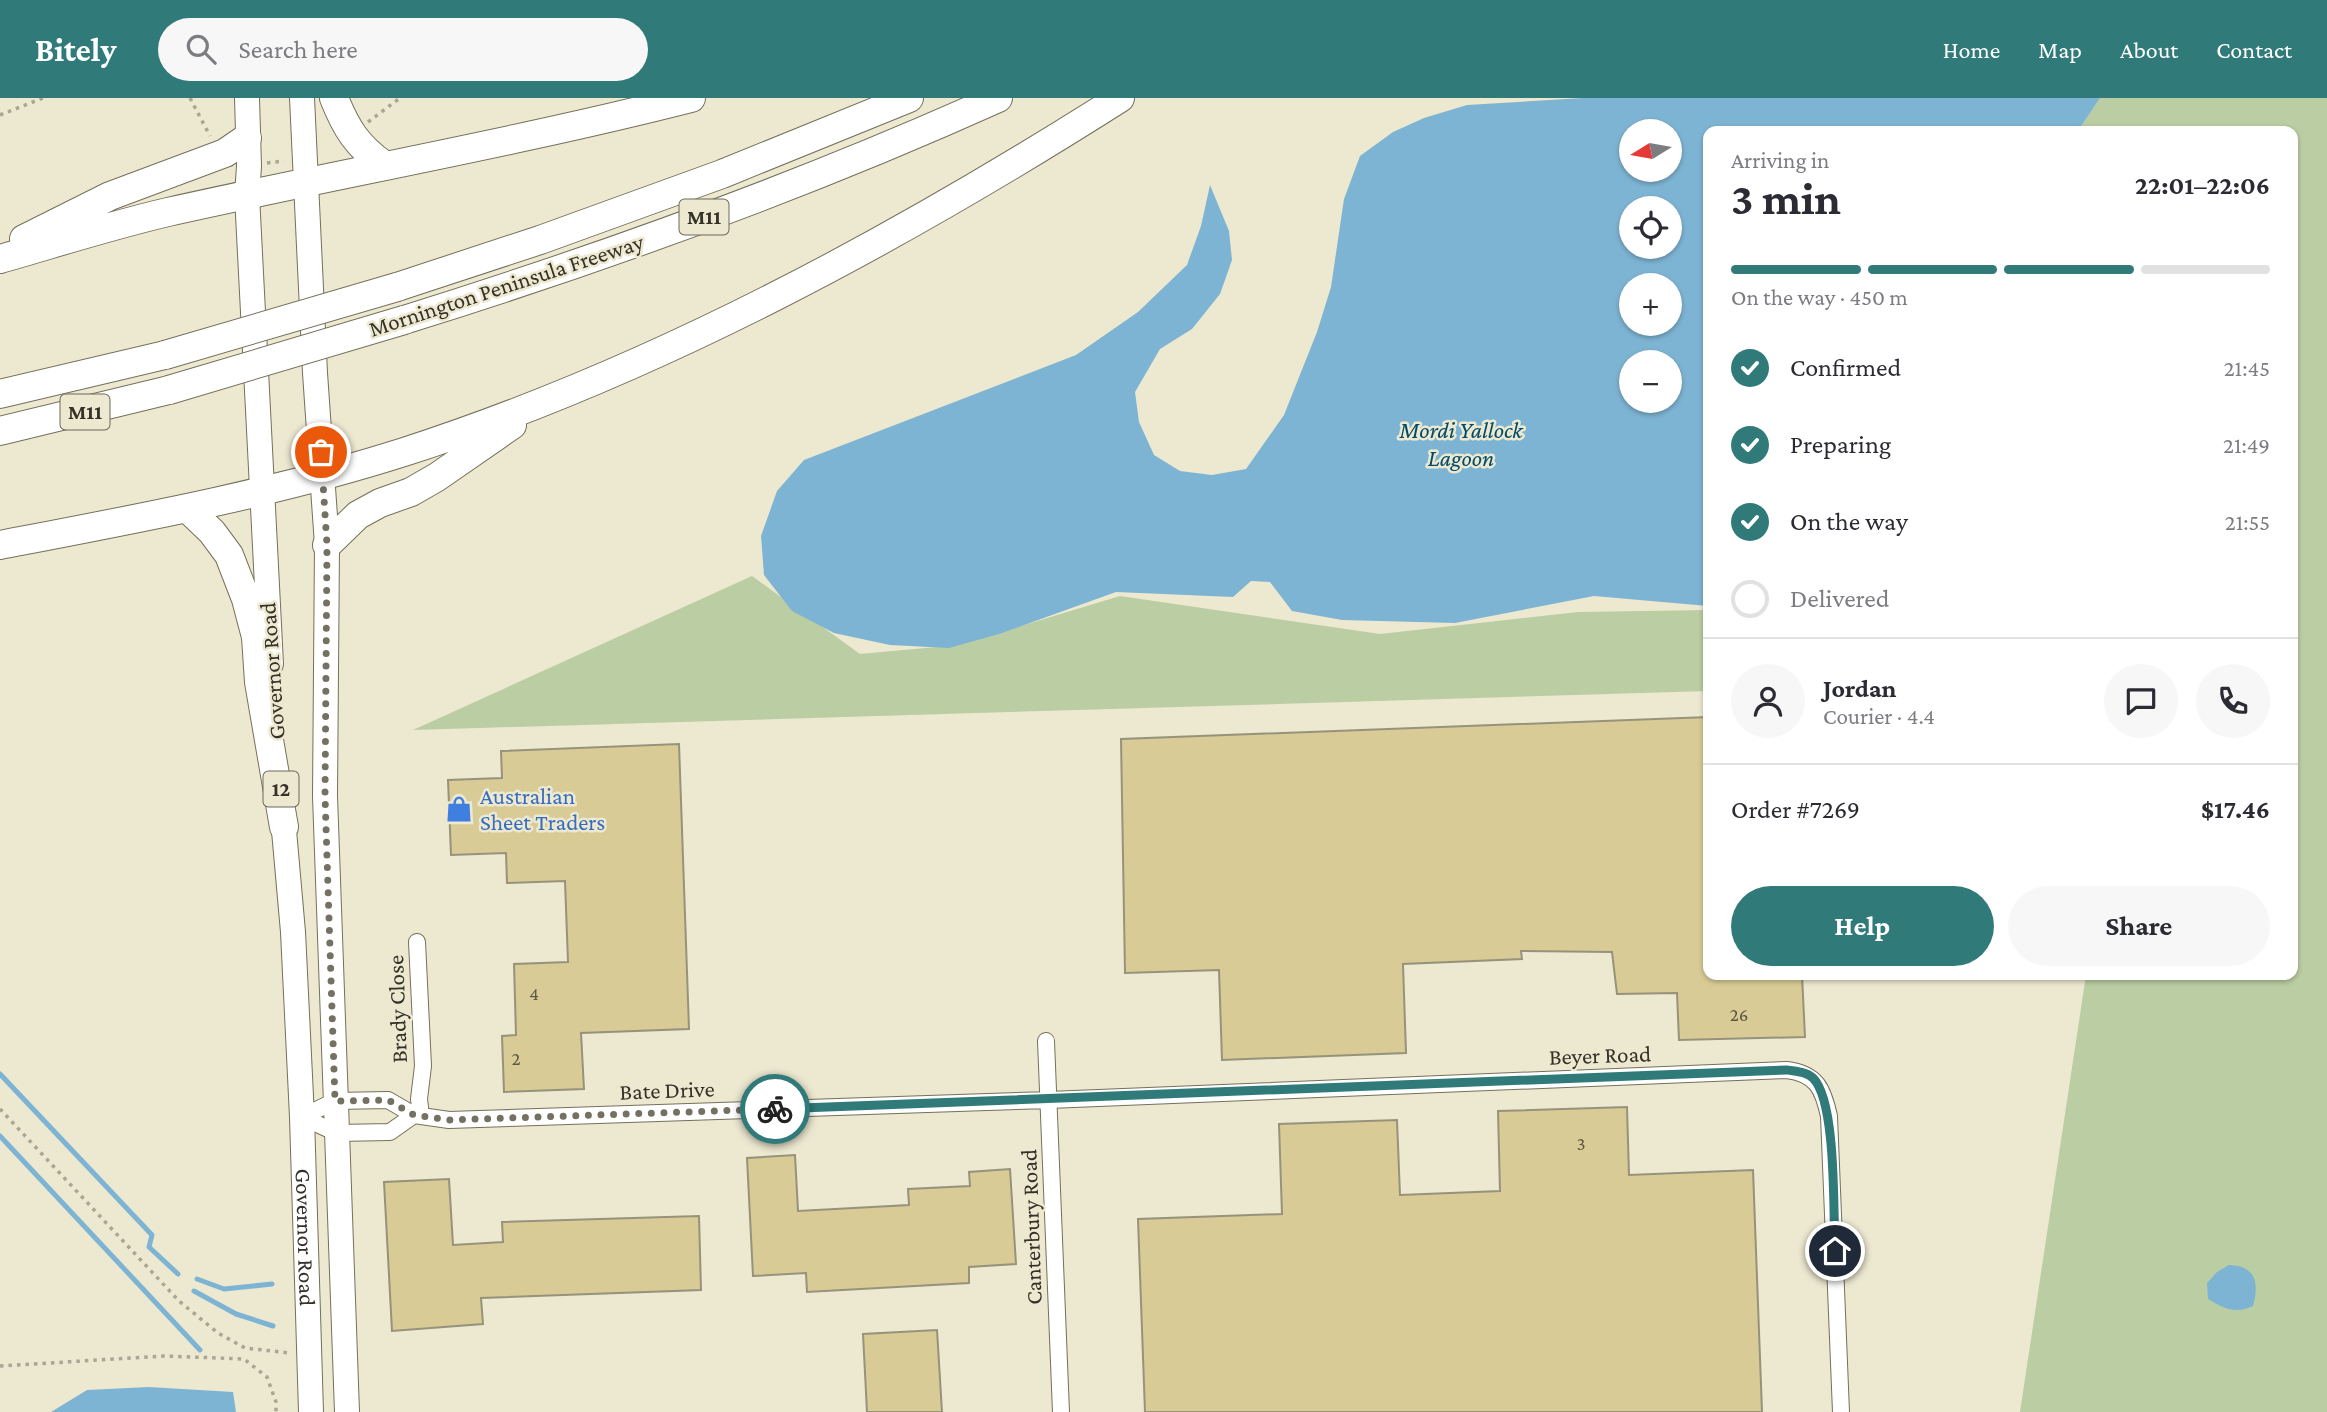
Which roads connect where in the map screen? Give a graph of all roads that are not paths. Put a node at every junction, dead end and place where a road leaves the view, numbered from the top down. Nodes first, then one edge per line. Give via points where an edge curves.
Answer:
1 (247, 98) edge
2 (302, 98) edge
3 (334, 98) edge
4 (691, 98) edge
5 (909, 98) edge
6 (998, 98) edge
7 (1119, 98) edge
8 (247, 138) junction
9 (384, 165) junction
10 (305, 182) junction
11 (247, 195) junction
12 (0, 252) edge
13 (0, 259) edge
14 (0, 394) edge
15 (546, 402) junction
16 (0, 432) edge
17 (323, 474) junction
18 (261, 491) junction
19 (188, 509) junction
20 (0, 545) edge
21 (327, 545) junction
22 (284, 827) junction
23 (417, 942) dead end
24 (1046, 1041) dead end
25 (1049, 1100) junction
26 (335, 1101) junction
27 (417, 1116) junction
28 (302, 1117) junction
29 (337, 1133) junction
30 (311, 1412) edge
31 (347, 1412) edge
32 (1061, 1412) edge
33 (1841, 1412) edge

1 - 8 main road, Governor Road / 12
2 - 10 main road, Governor Road / 12
3 - 9 highway via 351,134
4 - 9 highway
5 - 14 highway, Mornington Peninsula Freeway / M11, bridge via 722,174 397,287 165,355
6 - 16 highway, Mornington Peninsula Freeway / M11, bridge via 754,199 535,279 169,390
7 - 15 highway via 830,267
8 - 11 main road, Governor Road / 12
8 - 12 highway via 225,153 110,196
9 - 10 highway
10 - 11 highway
10 - 17 main road, Governor Road / 12
11 - 13 highway
11 - 18 main road, Governor Road / 12
15 - 17 highway via 403,452
15 - 21 highway via 437,477 358,515
17 - 18 highway
17 - 21 main road, Governor Road / 12
18 - 19 highway
18 - 22 main road, Governor Road / 12
19 - 20 highway
19 - 22 highway via 229,555 246,599 256,637 259,682
21 - 26 main road, Governor Road / 12 via 325,796
22 - 28 main road, Governor Road / 12
23 - 27 street, Brady Close via 422,1066
24 - 25 street, Canterbury Road
25 - 27 street, Bate Drive via 449,1120
25 - 32 street, Canterbury Road
25 - 33 street, Beyer Road via 1799,1071 1816,1083 1829,1116
26 - 27 street, Bate Drive via 388,1100
26 - 28 street, Bate Drive
26 - 29 main road, Governor Road / 12
27 - 29 street via 390,1132
28 - 29 street
28 - 30 main road, Governor Road / 12
29 - 31 main road, Governor Road / 12

